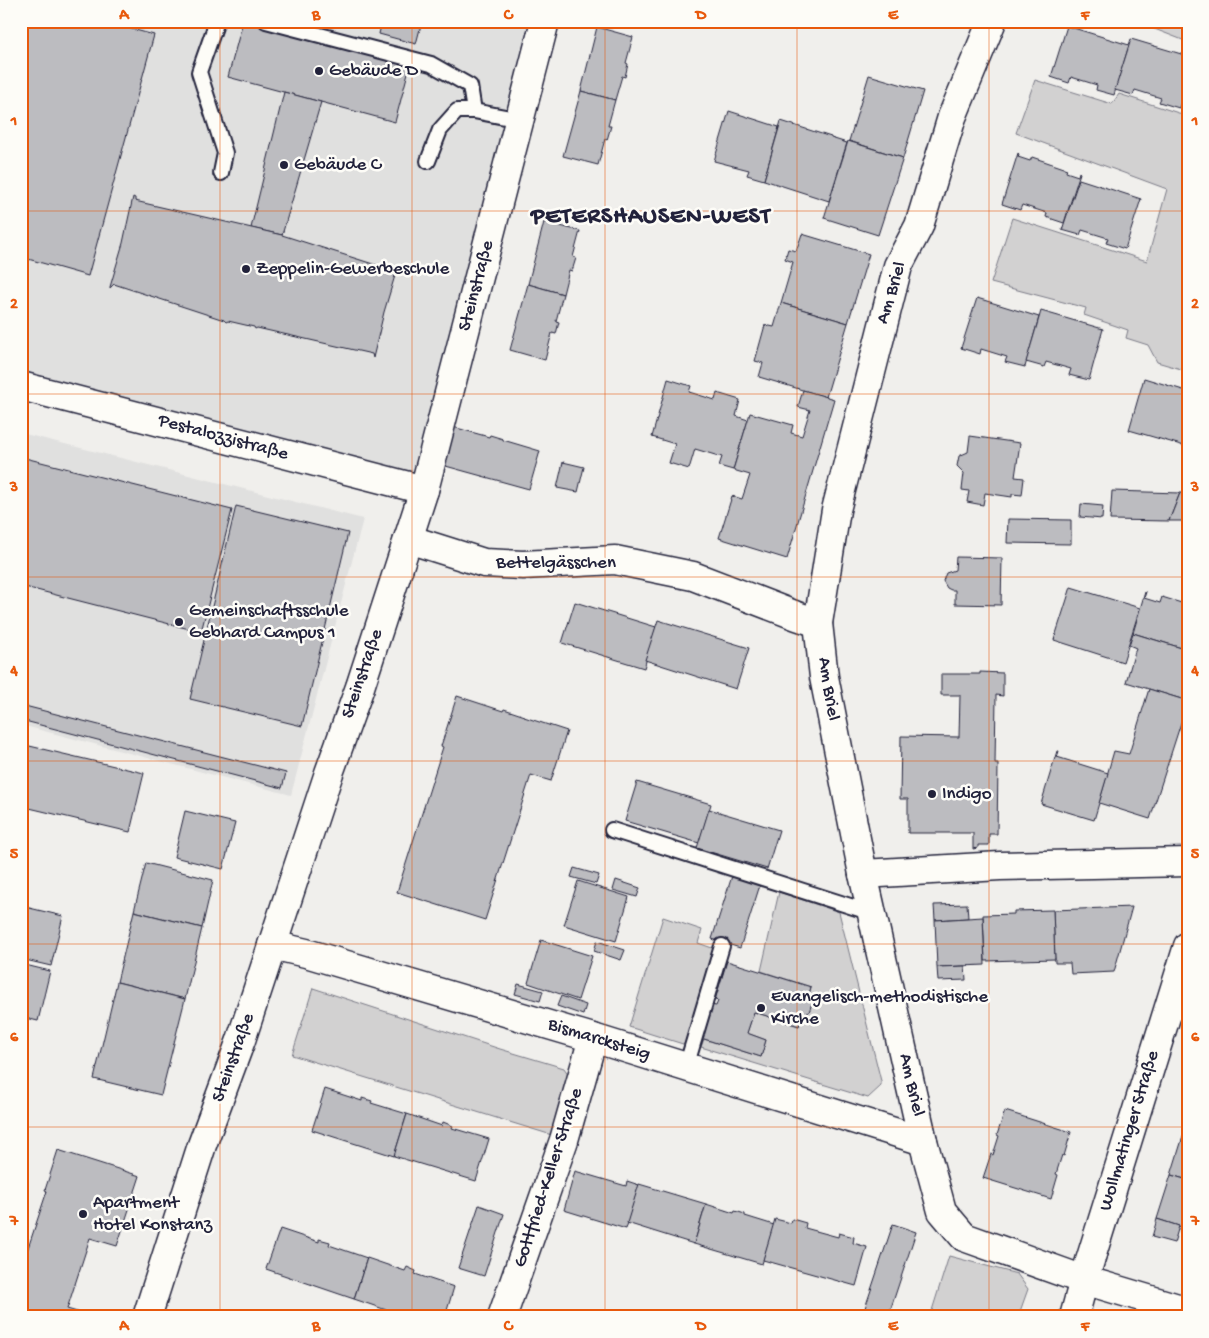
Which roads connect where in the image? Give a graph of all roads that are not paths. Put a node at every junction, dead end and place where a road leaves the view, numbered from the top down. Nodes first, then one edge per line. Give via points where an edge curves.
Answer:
1 (217, 21) edge
2 (266, 21) edge
3 (545, 21) edge
4 (992, 21) edge
5 (474, 111) junction
6 (520, 120) junction
7 (428, 161) dead end
8 (222, 173) dead end
9 (21, 386) edge
10 (424, 490) junction
11 (408, 539) junction
12 (818, 623) junction
13 (612, 830) dead end
14 (1178, 862) edge
15 (863, 874) junction
16 (872, 913) junction
17 (272, 945) junction
18 (722, 946) dead end
19 (1188, 946) edge
20 (593, 1038) junction
21 (686, 1067) junction
22 (924, 1141) junction
23 (1084, 1280) junction
24 (1188, 1311) edge
25 (147, 1317) edge
26 (502, 1317) edge
27 (1074, 1317) edge

1 - 8 lane via 199,72 225,153
2 - 5 lane via 431,64 470,86
3 - 6 street, Steinstraße
4 - 12 street, Am Briel via 952,117 919,226 898,266 836,510
5 - 6 lane
5 - 7 lane via 457,111 440,130
6 - 10 street, Steinstraße
9 - 10 street, Pestalozzistraße
10 - 11 street, Steinstraße
11 - 12 street, Bettelgässchen via 484,562 523,565 615,560 693,576
11 - 17 street, Steinstraße
12 - 15 street, Am Briel via 824,677
13 - 16 lane
14 - 15 street via 1000,866
15 - 16 street, Am Briel
16 - 22 street, Am Briel
17 - 20 street, Bismarcksteig
17 - 25 street, Steinstraße
18 - 21 lane
19 - 23 street, Wollmatinger Straße
20 - 21 street, Bismarcksteig
20 - 26 street, Gottfried-Keller-Straße via 564,1140
21 - 22 street, Bismarcksteig
22 - 23 street, Am Briel via 942,1211 964,1237
23 - 24 street
23 - 27 street, Wollmatinger Straße

